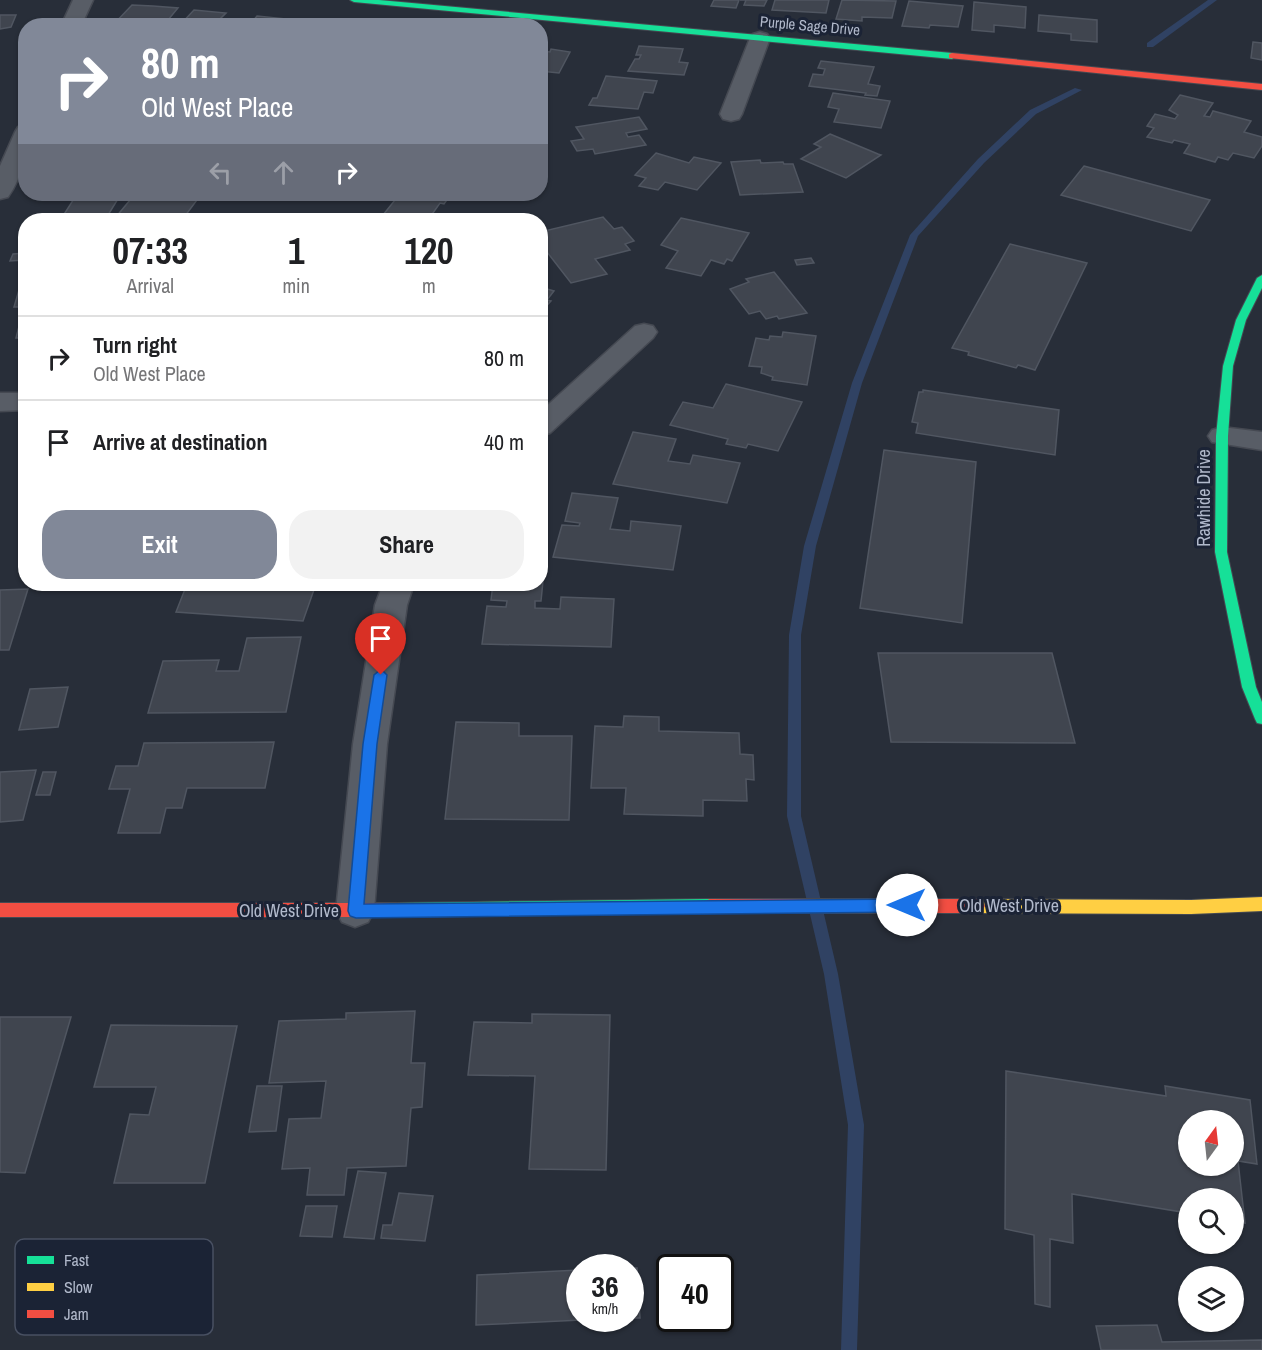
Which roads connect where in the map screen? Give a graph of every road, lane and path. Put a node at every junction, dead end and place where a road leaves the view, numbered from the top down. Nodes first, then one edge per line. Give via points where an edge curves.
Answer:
1 (83, 0) edge
2 (354, 0) edge
3 (75, 18) edge
4 (546, 18) edge
5 (548, 18) edge
6 (760, 38) junction
7 (1262, 87) edge
8 (731, 114) dead end
9 (18, 155) edge
10 (0, 192) edge
11 (1262, 278) edge
12 (644, 332) dead end
13 (18, 401) edge
14 (0, 402) edge
15 (548, 421) edge
16 (1222, 436) junction
17 (1262, 441) edge
18 (396, 591) edge
19 (1262, 719) edge
20 (1262, 904) edge
21 (0, 910) edge
22 (356, 911) junction

1 - 3 street
2 - 4 street, Purple Sage Drive
5 - 6 street, Purple Sage Drive
6 - 7 street, Purple Sage Drive
6 - 8 street
9 - 10 street
11 - 16 street, Rawhide Drive via 1241,320 1228,366
12 - 15 street
13 - 14 street
16 - 17 street
16 - 19 street, Rawhide Drive via 1221,552 1249,687
18 - 22 street via 370,744
20 - 22 street, Old West Drive
21 - 22 street, Old West Drive

